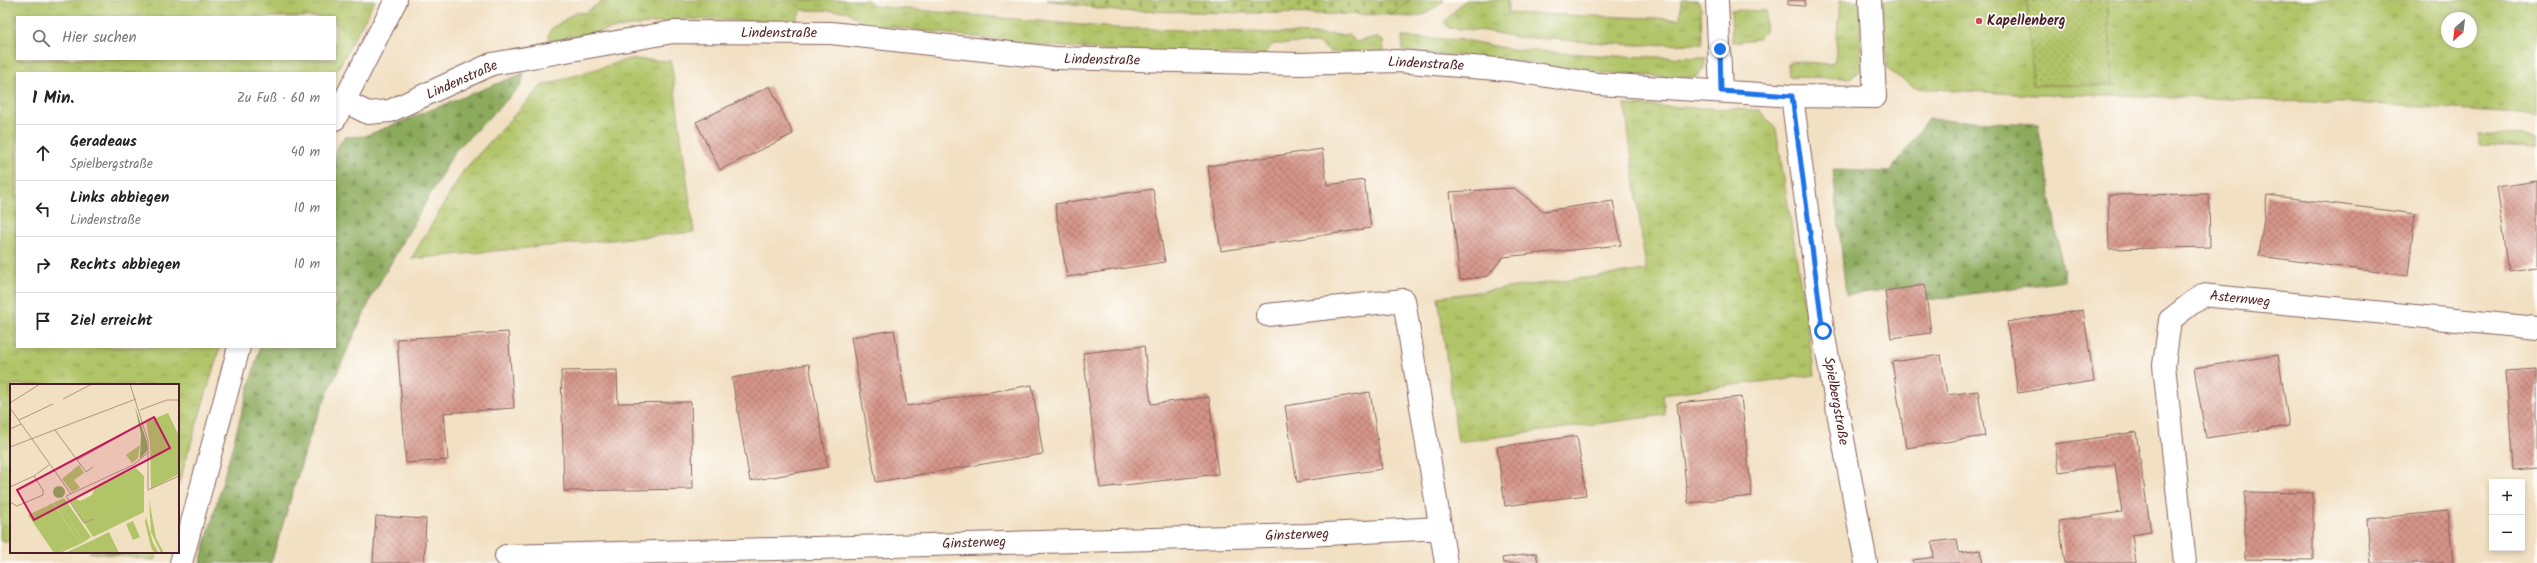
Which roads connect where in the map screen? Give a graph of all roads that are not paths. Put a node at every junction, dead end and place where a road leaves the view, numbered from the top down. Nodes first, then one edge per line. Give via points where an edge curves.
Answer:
1 (396, 0) edge
2 (1717, 0) edge
3 (1870, 0) edge
4 (1721, 91) junction
5 (1792, 96) junction
6 (339, 110) edge
7 (1267, 315) dead end
8 (2537, 328) edge
9 (239, 348) edge
10 (1441, 528) junction
11 (506, 556) dead end
12 (181, 563) edge
13 (1446, 563) edge
14 (1866, 563) edge
15 (2185, 563) edge

1 - 6 street
2 - 4 street
3 - 5 street, Lindenstraße via 1875,97
4 - 5 street, Lindenstraße
4 - 6 street, Lindenstraße via 1598,84 1509,70 1396,61 1300,64 1055,58 831,33 673,32 492,64 390,111 368,113
5 - 14 street, Spielbergstraße via 1823,331
7 - 10 street via 1404,300
8 - 15 street, Asternweg via 2202,295 2170,320 2164,365
9 - 12 street
10 - 11 street, Ginsterweg via 1307,535
10 - 13 street

